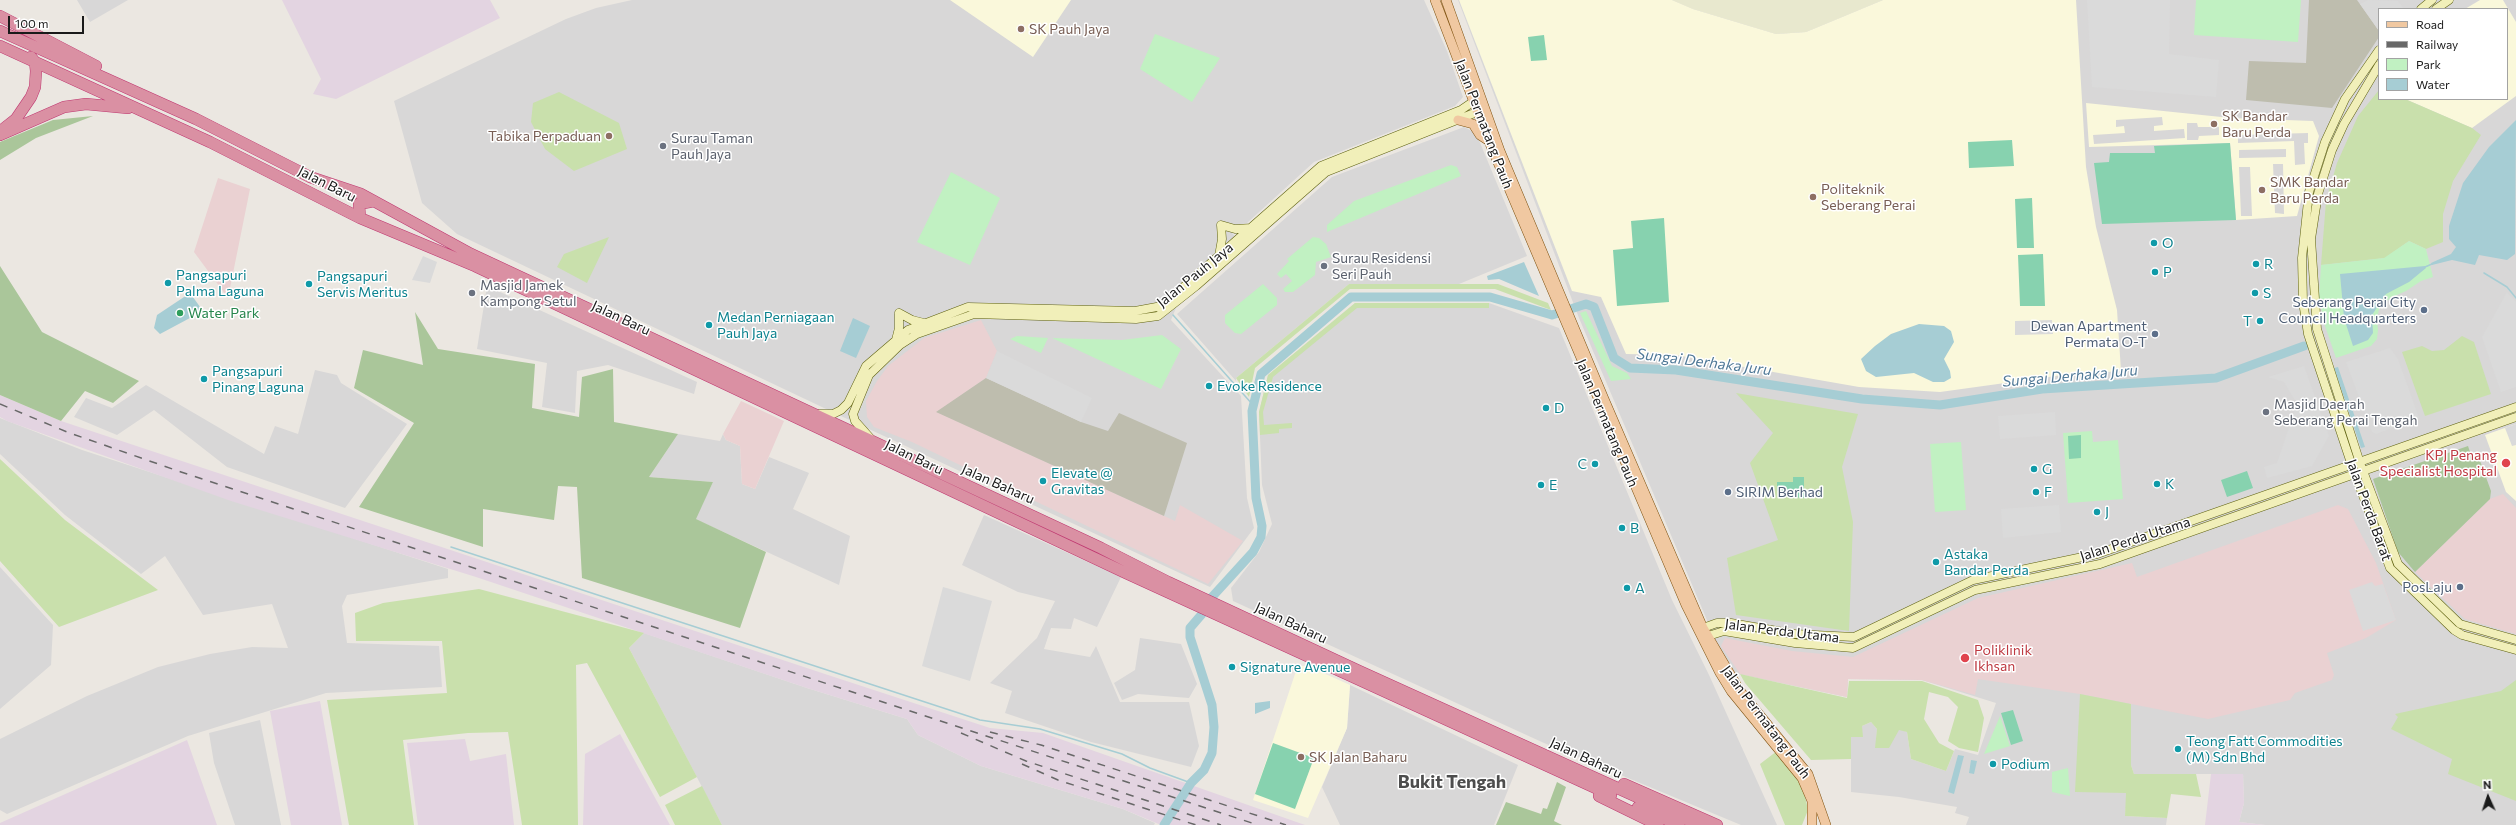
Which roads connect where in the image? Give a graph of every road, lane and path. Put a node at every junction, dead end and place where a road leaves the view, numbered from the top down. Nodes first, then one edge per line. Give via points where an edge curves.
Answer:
1 (1436, 0) edge
2 (1446, 0) edge
3 (2432, 0) edge
4 (2449, 0) edge
5 (2422, 8) edge
6 (2437, 8) edge
7 (0, 16) edge
8 (0, 33) edge
9 (0, 46) edge
10 (2378, 51) edge
11 (35, 62) junction
12 (2378, 67) edge
13 (1477, 99) junction
14 (160, 103) junction
15 (141, 110) junction
16 (1481, 111) junction
17 (1458, 120) junction
18 (0, 131) edge
19 (0, 135) edge
20 (1488, 139) junction
21 (374, 201) junction
22 (360, 218) junction
23 (1253, 228) junction
24 (1219, 256) junction
25 (1558, 297) junction
26 (1568, 322) junction
27 (924, 323) junction
28 (896, 340) junction
29 (2516, 407) edge
30 (815, 414) junction
31 (2516, 417) edge
32 (873, 443) junction
33 (2356, 465) junction
34 (2359, 473) junction
35 (1165, 585) junction
36 (1703, 628) junction
37 (2474, 628) junction
38 (1708, 636) junction
39 (2471, 637) junction
40 (2516, 640) edge
41 (2516, 650) edge
42 (1578, 776) junction
43 (1628, 798) junction
44 (1658, 825) edge
45 (1679, 825) edge
46 (1699, 825) edge
47 (1717, 825) edge
48 (1812, 825) edge
49 (1826, 825) edge

1 - 13 main road, Jalan Permatang Pauh
2 - 13 main road, Jalan Permatang Pauh
3 - 5 street
4 - 6 street
7 - 14 highway via 139,88
8 - 11 highway via 25,50
8 - 14 highway, Jalan Baru
9 - 11 highway, Jalan Baru
10 - 33 street, Jalan Perda Barat via 2345,99 2325,142 2309,192 2302,258 2304,302 2313,352
11 - 15 highway, Jalan Baru
11 - 18 highway via 35,87 31,97 16,119
12 - 33 street, Jalan Perda Barat via 2344,124 2332,150 2318,194 2311,239 2317,329
13 - 16 main road, Jalan Permatang Pauh
13 - 23 street, Jalan Pauh Jaya via 1434,122 1325,164
14 - 21 highway, Jalan Baru via 310,177
15 - 19 highway via 86,104 64,107
15 - 22 highway, Jalan Baru via 243,158
16 - 17 street, Jalan Pauh Jaya
16 - 20 main road, Jalan Permatang Pauh
16 - 25 main road, Jalan Permatang Pauh
17 - 20 main road via 1473,124 1480,135
17 - 32 street, Jalan Pauh Jaya via 1326,172 1158,316 1136,319 974,314 912,337 872,369 854,409 855,421
20 - 25 main road, Jalan Permatang Pauh
21 - 22 highway via 359,204
21 - 30 highway, Jalan Baru via 471,254
22 - 35 highway, Jalan Baru via 475,266 1006,517
23 - 24 street, Jalan Pauh Jaya
23 - 24 street via 1235,230 1221,226
24 - 27 street, Jalan Pauh Jaya via 1156,308 1135,311 973,306
25 - 26 main road, Jalan Permatang Pauh
26 - 36 main road, Jalan Permatang Pauh
26 - 48 main road, Jalan Permatang Pauh via 1705,646 1731,691 1802,778 1812,801
27 - 28 street, Jalan Pauh Jaya via 908,330
27 - 28 street via 899,313
28 - 30 street, Jalan Pauh Jaya via 866,366 842,410 828,415
29 - 33 street, Jalan Perda Utama
30 - 32 highway, Jalan Baru
31 - 34 street, Jalan Perda Utama
32 - 35 highway, Jalan Baharu via 1101,548
33 - 34 street, Jalan Perda Barat
33 - 36 street, Jalan Perda Utama via 2097,554 1973,580 1854,637 1795,634 1731,623 1717,623
34 - 37 street, Jalan Perda Barat via 2398,564 2460,624
34 - 38 street, Jalan Perda Utama via 2100,564 1975,590 1853,648 1795,643 1724,631
34 - 39 street, Jalan Perda Barat via 2390,568 2454,630
35 - 42 highway, Jalan Baharu
36 - 38 main road, Jalan Permatang Pauh
37 - 39 street
37 - 40 street, Jalan Perda Barat
38 - 49 main road, Jalan Permatang Pauh via 1740,691 1808,774
39 - 41 street, Jalan Perda Barat
42 - 43 highway, Jalan Baharu
42 - 44 highway via 1583,788
42 - 47 highway via 1592,772
43 - 45 highway, Jalan Baharu
43 - 46 highway, Jalan Baharu

